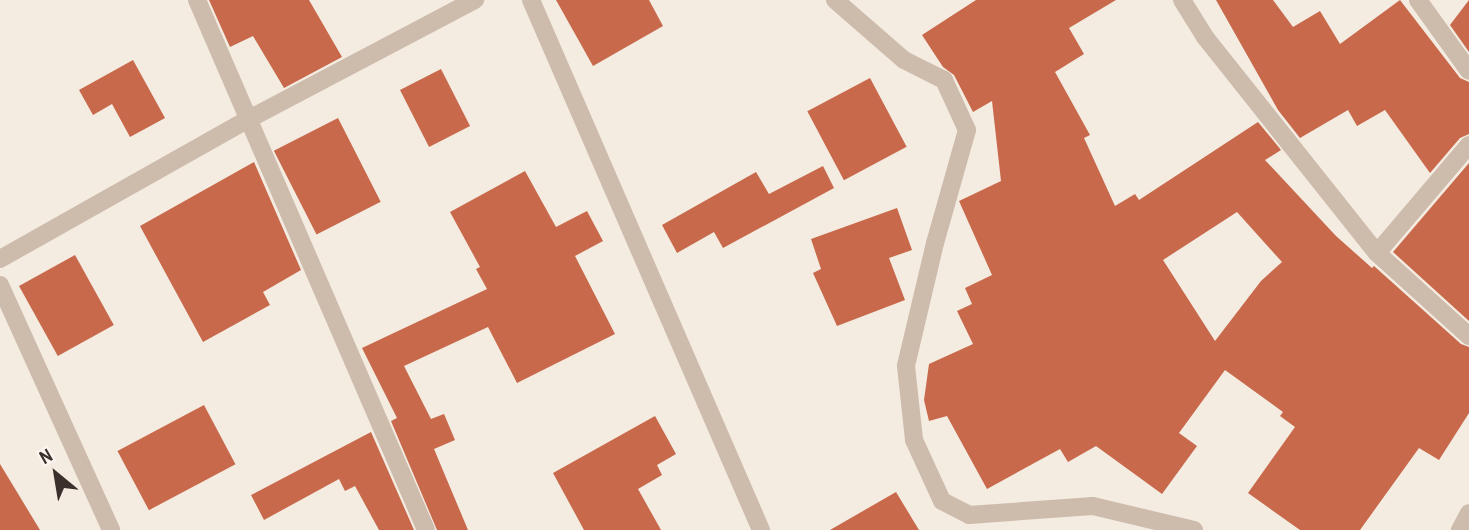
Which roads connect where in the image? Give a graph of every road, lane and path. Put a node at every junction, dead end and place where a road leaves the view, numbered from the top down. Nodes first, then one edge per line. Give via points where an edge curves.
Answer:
1 (197, 0) edge
2 (475, 0) edge
3 (531, 0) edge
4 (835, 0) edge
5 (1182, 0) edge
6 (1418, 0) edge
7 (1469, 71) edge
8 (247, 120) junction
9 (1469, 145) edge
10 (1377, 253) junction
11 (0, 258) edge
12 (0, 285) edge
13 (1469, 336) edge
14 (1469, 513) edge
15 (111, 530) edge
16 (426, 530) edge
17 (761, 530) edge
18 (1194, 530) edge
19 (1460, 530) edge

1 - 8 street
2 - 8 street
3 - 17 street
4 - 18 street via 904,60 944,80 967,130 905,366 914,440 942,501 969,515 1093,506
5 - 10 street via 1205,37
6 - 7 street
8 - 11 street
8 - 16 street
9 - 10 street
10 - 13 street
12 - 15 street
14 - 19 street

